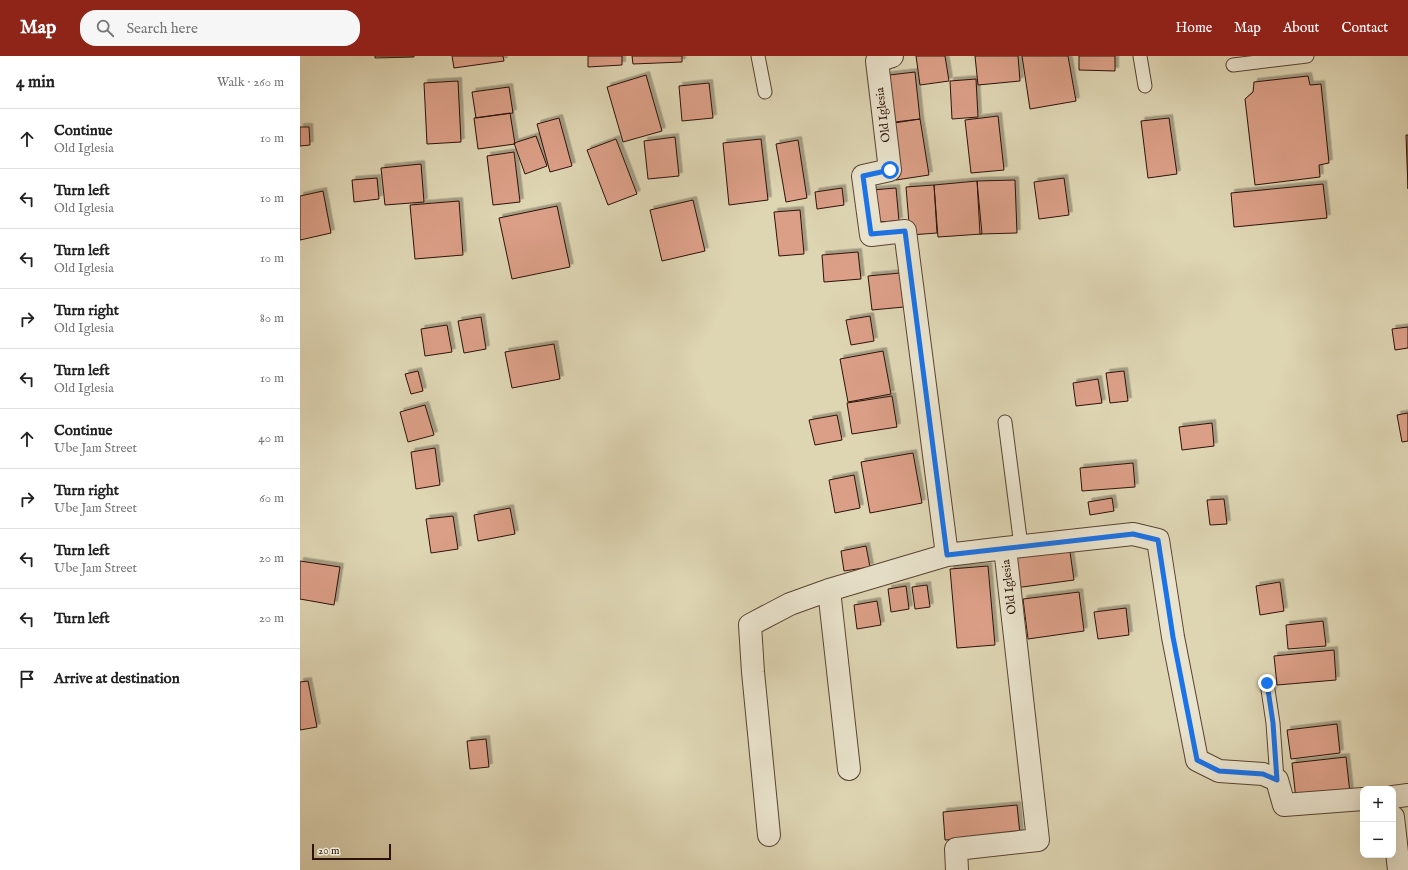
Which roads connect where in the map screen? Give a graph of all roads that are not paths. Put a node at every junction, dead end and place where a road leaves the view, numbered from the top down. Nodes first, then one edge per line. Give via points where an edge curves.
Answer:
1 (758, 56) edge
2 (892, 56) edge
3 (1140, 56) edge
4 (1308, 56) edge
5 (1233, 65) dead end
6 (1145, 86) dead end
7 (765, 92) dead end
8 (1005, 422) dead end
9 (1013, 547) junction
10 (947, 555) junction
11 (830, 590) junction
12 (1267, 683) dead end
13 (849, 769) dead end
14 (1277, 780) junction
15 (1408, 795) edge
16 (1396, 797) edge
17 (1360, 799) edge
18 (1394, 822) edge
19 (769, 835) dead end
20 (957, 870) edge
21 (1399, 870) edge

1 - 7 lane
2 - 10 street, Old Iglesia via 877,61 890,170 863,176 871,234 905,231
3 - 6 lane
4 - 5 lane
8 - 9 lane
9 - 10 street, Old Iglesia
9 - 14 street via 1133,534 1158,540 1173,637 1197,760 1219,771 1263,774
9 - 20 street, Old Iglesia via 1038,840 956,849
10 - 11 street
11 - 13 street
11 - 19 street via 790,604 750,625
12 - 14 lane
14 - 17 street via 1284,805
15 - 16 street
18 - 21 street

